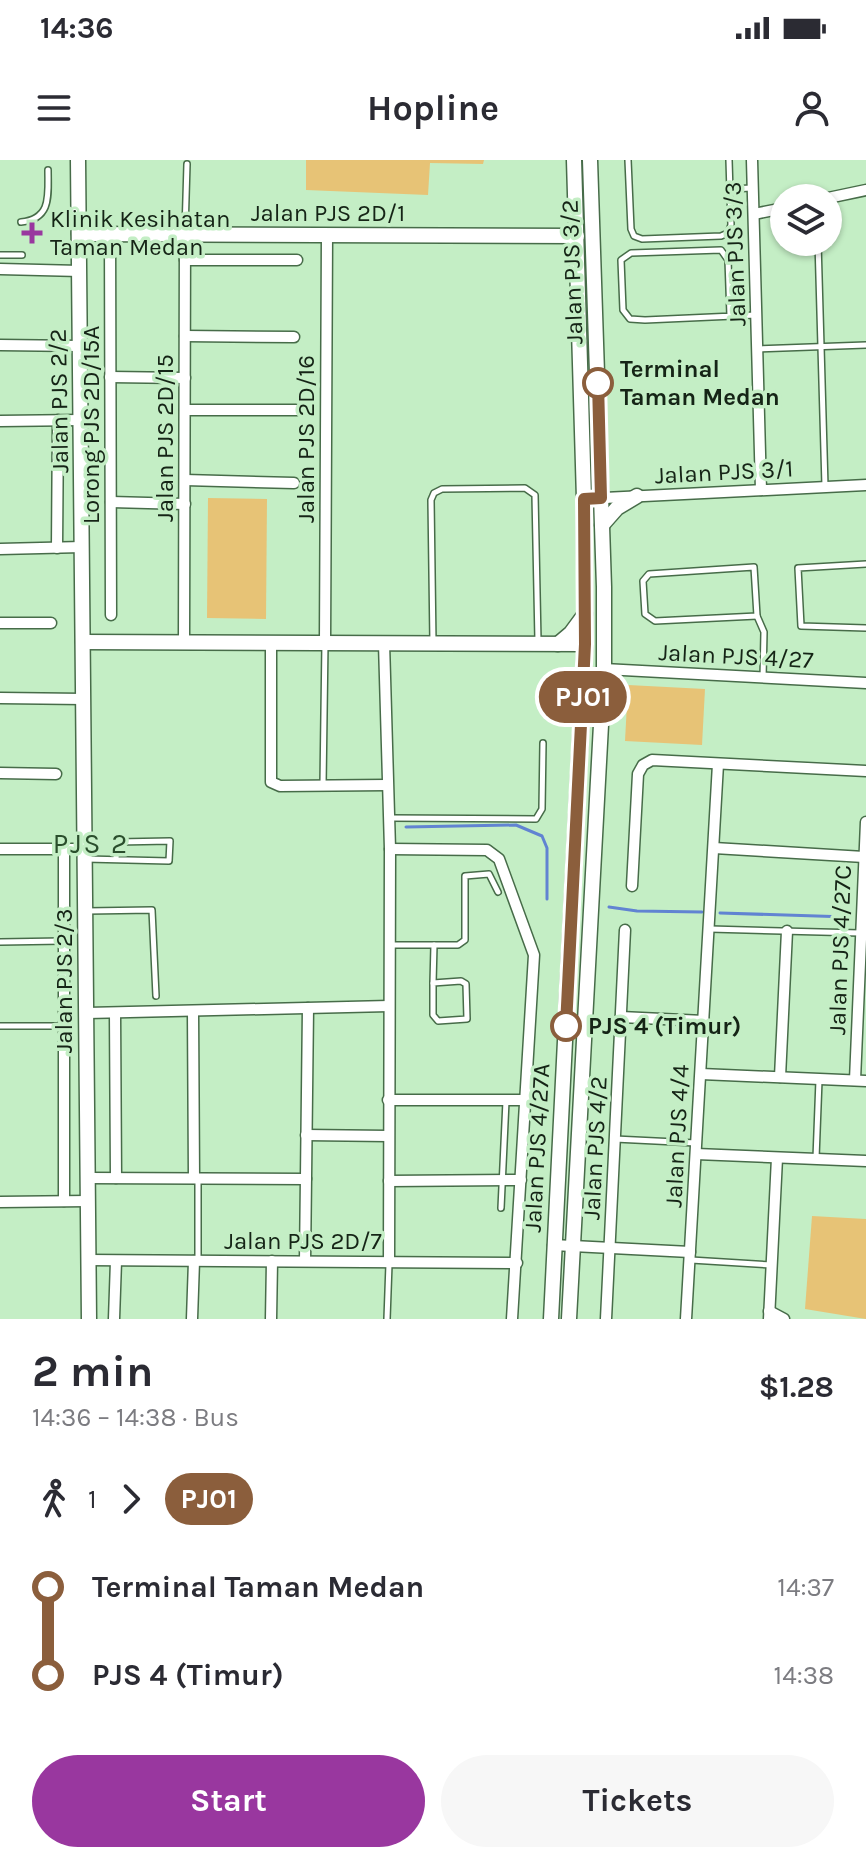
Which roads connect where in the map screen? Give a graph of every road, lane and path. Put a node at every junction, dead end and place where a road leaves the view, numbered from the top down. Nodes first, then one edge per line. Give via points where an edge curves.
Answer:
1 (78, 160) edge
2 (574, 160) edge
3 (590, 160) edge
4 (628, 160) edge
5 (729, 160) edge
6 (752, 160) edge
7 (187, 164) dead end
8 (48, 170) dead end
9 (753, 188) junction
10 (730, 189) junction
11 (866, 190) edge
12 (842, 195) edge
13 (770, 211) edge
14 (754, 214) junction
15 (21, 222) dead end
16 (79, 234) junction
17 (110, 234) junction
18 (185, 234) junction
19 (327, 235) junction
20 (577, 236) junction
21 (0, 255) edge
22 (22, 255) dead end
23 (818, 256) edge
24 (185, 260) junction
25 (297, 260) dead end
26 (0, 269) edge
27 (80, 271) junction
28 (756, 315) junction
29 (730, 316) junction
30 (185, 336) junction
31 (294, 337) dead end
32 (0, 345) edge
33 (866, 345) edge
34 (80, 346) junction
35 (821, 347) junction
36 (757, 349) junction
37 (110, 377) junction
38 (185, 378) junction
39 (185, 410) junction
40 (297, 410) dead end
41 (58, 420) junction
42 (81, 420) junction
43 (0, 421) edge
44 (185, 480) junction
45 (294, 483) dead end
46 (866, 485) edge
47 (825, 487) junction
48 (761, 490) junction
49 (637, 496) junction
50 (601, 498) junction
51 (584, 499) junction
52 (111, 502) junction
53 (185, 504) junction
54 (602, 525) junction
55 (82, 547) junction
56 (57, 548) junction
57 (0, 549) edge
58 (866, 564) edge
59 (585, 614) junction
60 (111, 615) dead end
61 (757, 616) junction
62 (0, 623) edge
63 (51, 623) dead end
64 (866, 628) edge
65 (83, 642) junction
66 (184, 642) junction
67 (271, 643) junction
68 (325, 643) junction
69 (384, 643) junction
70 (433, 644) junction
71 (538, 644) junction
72 (558, 644) junction
73 (585, 644) junction
74 (604, 669) junction
75 (584, 676) junction
76 (763, 678) junction
77 (866, 683) edge
78 (0, 698) edge
79 (84, 699) junction
80 (543, 743) dead end
81 (718, 764) junction
82 (866, 771) edge
83 (0, 773) edge
84 (56, 774) dead end
85 (387, 785) junction
86 (323, 786) junction
87 (390, 818) junction
88 (866, 822) edge
89 (714, 848) junction
90 (0, 849) edge
91 (64, 849) junction
92 (390, 849) junction
93 (86, 854) junction
94 (864, 857) edge
95 (116, 859) junction
96 (632, 886) dead end
97 (498, 892) dead end
98 (864, 908) edge
99 (86, 911) junction
100 (709, 929) junction
101 (625, 930) dead end
102 (787, 931) junction
103 (861, 933) junction
104 (64, 941) junction
105 (0, 942) edge
106 (391, 945) junction
107 (434, 945) junction
108 (570, 956) junction
109 (589, 957) junction
110 (433, 983) junction
111 (156, 996) dead end
112 (389, 1006) junction
113 (587, 1006) junction
114 (567, 1007) junction
115 (308, 1008) junction
116 (193, 1012) junction
117 (87, 1013) junction
118 (115, 1013) junction
119 (621, 1017) junction
120 (704, 1021) junction
121 (0, 1026) edge
122 (64, 1026) junction
123 (701, 1074) junction
124 (780, 1077) junction
125 (819, 1079) junction
126 (860, 1080) edge
127 (388, 1100) junction
128 (506, 1100) junction
129 (526, 1100) junction
130 (306, 1135) junction
131 (388, 1136) junction
132 (615, 1139) junction
133 (696, 1149) junction
134 (777, 1158) junction
135 (816, 1159) junction
136 (866, 1161) edge
137 (88, 1178) junction
138 (116, 1178) junction
139 (196, 1178) junction
140 (306, 1179) junction
141 (501, 1180) junction
142 (521, 1180) junction
143 (389, 1181) junction
144 (64, 1201) junction
145 (88, 1201) junction
146 (0, 1202) edge
147 (501, 1208) dead end
148 (553, 1245) junction
149 (573, 1246) junction
150 (610, 1248) junction
151 (690, 1256) junction
152 (88, 1260) junction
153 (116, 1261) junction
154 (196, 1261) junction
155 (272, 1261) junction
156 (305, 1261) junction
157 (389, 1261) junction
158 (517, 1263) junction
159 (772, 1265) junction
160 (769, 1315) edge
161 (570, 1318) edge
162 (89, 1319) edge
163 (114, 1319) edge
164 (192, 1319) edge
165 (271, 1319) edge
166 (387, 1319) edge
167 (512, 1319) edge
168 (551, 1319) edge
169 (606, 1319) edge
170 (686, 1319) edge
171 (784, 1319) edge

1 - 16 main road, Jalan PJS 2/2
2 - 20 main road, Jalan PJS 3/2
3 - 50 main road, Jalan PJS 3/2
4 - 10 lane via 631,229 638,238 725,235 731,225
5 - 10 lane
6 - 9 street, Jalan PJS 3/3
7 - 18 lane
8 - 15 lane via 45,208 36,220
9 - 10 lane
9 - 14 street, Jalan PJS 3/3
11 - 12 street
13 - 14 street
14 - 28 street, Jalan PJS 3/3
16 - 17 main road, Jalan PJS 2D/1
16 - 27 main road, Jalan PJS 2/2
17 - 18 main road, Jalan PJS 2D/1
17 - 37 street, Lorong PJS 2D/15A
18 - 19 main road, Jalan PJS 2D/1
18 - 24 street, Jalan PJS 2D/15
19 - 20 main road, Jalan PJS 2D/1
19 - 68 street, Jalan PJS 2D/16
20 - 51 main road, Jalan PJS 3/2
21 - 22 lane
23 - 35 lane
24 - 25 street
24 - 30 street, Jalan PJS 2D/15
26 - 27 street
27 - 34 main road, Jalan PJS 2/2
28 - 29 lane
28 - 36 street, Jalan PJS 3/3
29 - 29 lane via 728,260 721,250 631,253 621,260 623,310 630,319
30 - 31 street
30 - 38 street, Jalan PJS 2D/15
32 - 34 street
33 - 35 lane
34 - 42 main road, Jalan PJS 2/2
35 - 36 lane
35 - 47 lane
36 - 48 street, Jalan PJS 3/3
37 - 38 street
37 - 52 street, Lorong PJS 2D/15A
38 - 39 street, Jalan PJS 2D/15
39 - 40 street
39 - 44 street, Jalan PJS 2D/15
41 - 42 street
41 - 43 street
41 - 56 street
42 - 55 main road, Jalan PJS 2/2
44 - 45 street
44 - 53 street, Jalan PJS 2D/15
46 - 47 street, Jalan PJS 3/1
47 - 48 street, Jalan PJS 3/1
48 - 49 street, Jalan PJS 3/1
49 - 50 street, Jalan PJS 3/1
49 - 54 main road
50 - 51 street, Jalan PJS 3/1
50 - 54 main road, Jalan PJS 3/2
51 - 59 main road, Jalan PJS 3/2
52 - 53 street
52 - 60 street, Lorong PJS 2D/15A
53 - 66 street, Jalan PJS 2D/15
54 - 74 main road, Jalan PJS 3/2
55 - 56 street
55 - 65 main road, Jalan PJS 2/2
56 - 57 street
58 - 64 lane via 798,568 801,626
59 - 72 main road
59 - 73 main road, Jalan PJS 3/2
61 - 61 lane via 652,620 645,614 644,577 653,572 754,567
61 - 76 lane via 764,632
62 - 63 street
65 - 66 main road
65 - 79 main road, Jalan PJS 2/3
66 - 67 main road
67 - 68 main road
67 - 86 street via 271,782
68 - 69 main road
68 - 86 lane
69 - 70 main road
69 - 85 street
70 - 71 main road
70 - 71 lane via 432,496 442,489 525,488 536,499
71 - 72 main road
72 - 73 main road
72 - 75 main road
73 - 75 main road, Jalan PJS 4/27A
74 - 76 street, Jalan PJS 4/27
74 - 109 main road, Jalan PJS 4/27A
75 - 108 main road, Jalan PJS 4/27A
76 - 77 street, Jalan PJS 4/27
78 - 79 street
79 - 93 main road, Jalan PJS 2/3
80 - 87 lane via 542,809 536,819
81 - 82 street
81 - 89 street, Jalan PJS 4/4
81 - 96 street via 652,760 643,765 638,774
83 - 84 street
85 - 86 street
85 - 87 street
87 - 92 street
88 - 94 street, Jalan PJS 4/27C
89 - 94 street
89 - 100 street, Jalan PJS 4/4
90 - 91 street
91 - 93 street
91 - 104 street
92 - 106 street
92 - 129 street via 487,850 499,859 534,955
93 - 95 lane
93 - 99 main road, Jalan PJS 2/3
94 - 98 street, Jalan PJS 4/27C
95 - 95 lane via 117,842 170,841 169,861
97 - 107 lane via 489,874 465,876 465,940
98 - 103 street, Jalan PJS 4/27C
99 - 111 lane via 152,910
99 - 117 main road, Jalan PJS 2/3
100 - 102 lane
100 - 120 street, Jalan PJS 4/4
101 - 119 street, Jalan PJS 4/2
102 - 103 lane
102 - 124 street
103 - 126 street, Jalan PJS 4/27C
104 - 105 lane
104 - 122 street
106 - 107 lane
106 - 112 street
107 - 110 lane
108 - 109 main road via 576,967
108 - 114 main road, Jalan PJS 4/27A
109 - 113 main road, Jalan PJS 4/27A
110 - 110 lane via 466,984 467,1019 438,1021 433,1015
112 - 115 street
112 - 127 street
113 - 114 main road via 577,997
113 - 149 main road, Jalan PJS 4/27A
114 - 148 main road, Jalan PJS 4/27A
115 - 116 street
115 - 130 street
116 - 118 street
116 - 139 street
117 - 118 street
117 - 137 main road, Jalan PJS 2/3
118 - 138 street
119 - 120 street
119 - 132 street, Jalan PJS 4/2
120 - 123 street, Jalan PJS 4/4
121 - 122 lane
122 - 144 street
123 - 124 street
123 - 133 street, Jalan PJS 4/4
124 - 125 street
125 - 126 street
125 - 135 lane
127 - 128 street
127 - 131 street
128 - 129 street
128 - 141 lane
129 - 142 street
130 - 131 street
130 - 140 street
131 - 143 street
132 - 133 lane
132 - 150 street, Jalan PJS 4/2
133 - 134 street
133 - 151 street, Jalan PJS 4/4
134 - 135 street
134 - 159 street
135 - 136 street
137 - 138 street
137 - 145 main road, Jalan PJS 2/3
138 - 139 street
139 - 140 street
139 - 154 lane
140 - 156 street
141 - 142 street
141 - 143 street
141 - 147 lane
142 - 158 street
143 - 157 street
144 - 145 street
144 - 146 street
145 - 152 main road, Jalan PJS 2/3
148 - 149 street
148 - 168 main road, Jalan PJS 4/27A
149 - 150 street
149 - 161 main road, Jalan PJS 4/27A
150 - 151 street
150 - 169 street, Jalan PJS 4/2
151 - 159 lane
151 - 170 street, Jalan PJS 4/4
152 - 153 street, Jalan PJS 2D/7
152 - 162 main road, Jalan PJS 2/3
153 - 154 street, Jalan PJS 2D/7
153 - 163 street
154 - 155 street, Jalan PJS 2D/7
154 - 164 street
155 - 156 street, Jalan PJS 2D/7
155 - 165 street
156 - 157 street, Jalan PJS 2D/7
157 - 158 street, Jalan PJS 2D/7
157 - 166 lane
158 - 167 street
159 - 160 street
160 - 171 street

